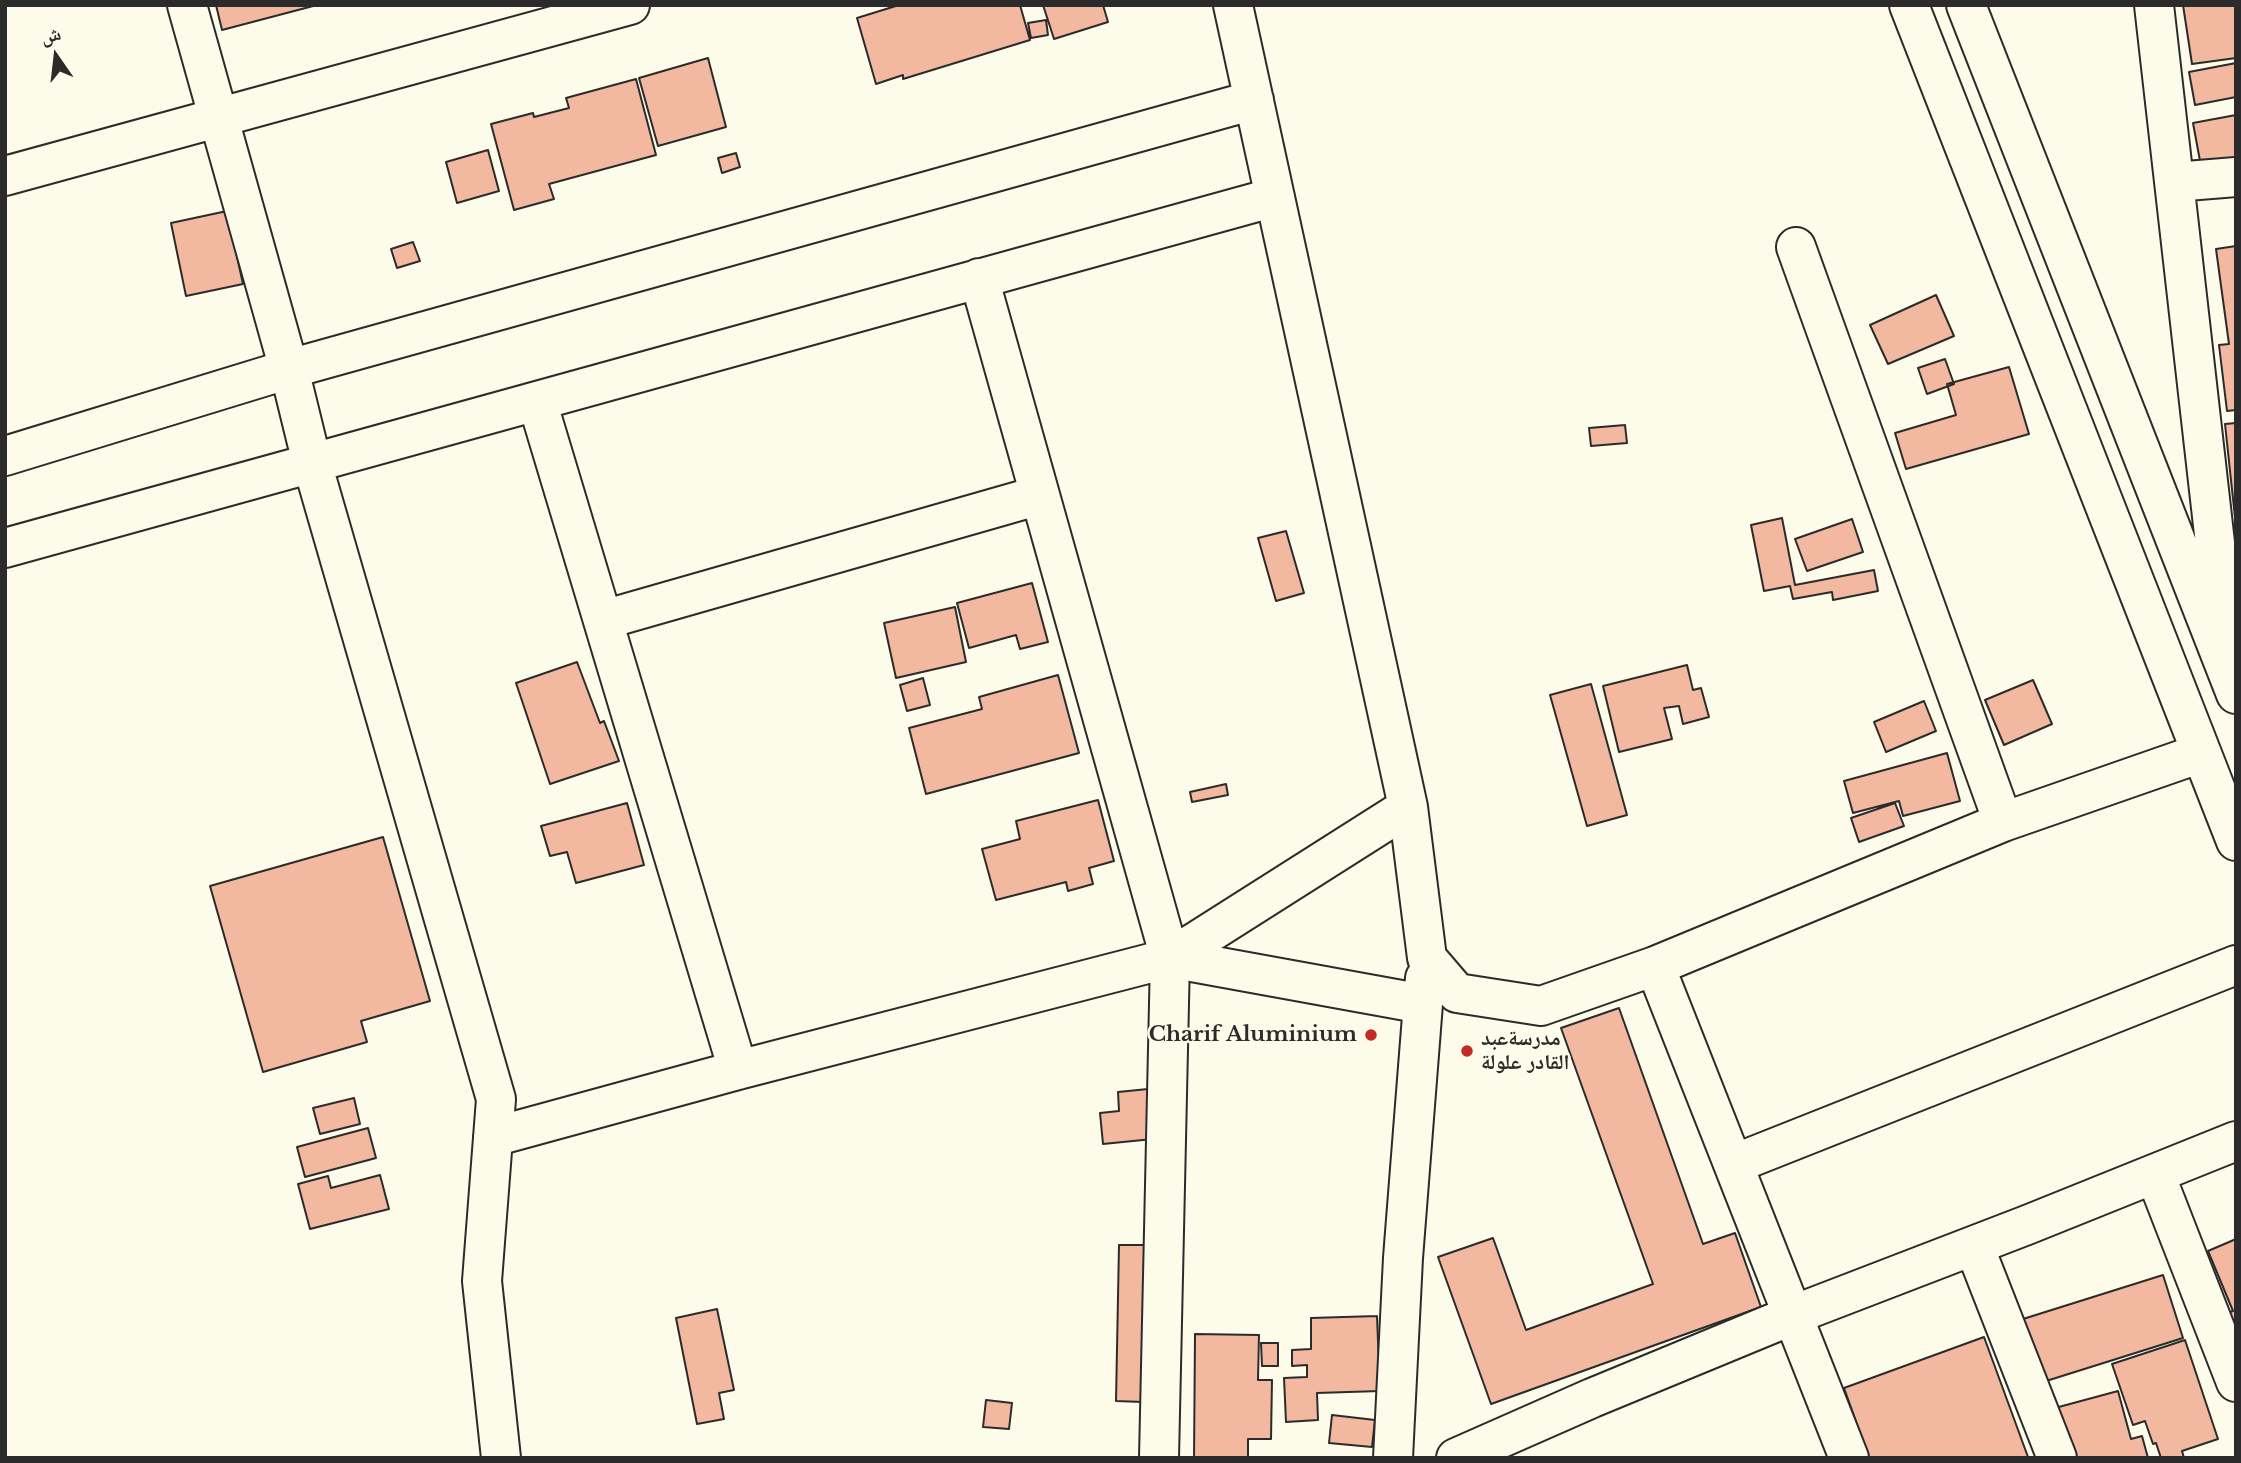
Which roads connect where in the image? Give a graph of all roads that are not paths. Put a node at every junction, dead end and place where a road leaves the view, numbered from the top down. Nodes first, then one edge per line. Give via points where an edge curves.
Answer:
1 (187, 5) edge
2 (630, 5) edge
3 (1233, 5) edge
4 (1909, 5) edge
5 (1966, 5) edge
6 (2154, 5) edge
7 (1254, 100) junction
8 (218, 116) junction
9 (5, 176) edge
10 (2236, 177) edge
11 (2174, 183) junction
12 (1275, 197) junction
13 (1796, 247) dead end
14 (979, 278) junction
15 (289, 369) junction
16 (537, 401) junction
17 (5, 456) edge
18 (312, 463) junction
19 (1040, 495) junction
20 (5, 548) edge
21 (603, 620) junction
22 (2233, 688) edge
23 (2201, 753) junction
24 (1408, 807) junction
25 (2003, 822) junction
26 (2236, 841) edge
27 (1170, 958) junction
28 (1427, 958) junction
29 (2236, 965) edge
30 (1655, 966) junction
31 (1423, 1004) junction
32 (737, 1070) junction
33 (493, 1137) junction
34 (2236, 1141) edge
35 (1734, 1164) junction
36 (2155, 1174) junction
37 (1974, 1246) junction
38 (1793, 1315) junction
39 (2236, 1382) edge
40 (501, 1458) edge
41 (1159, 1458) edge
42 (1393, 1458) edge
43 (1456, 1458) edge
44 (1849, 1458) edge
45 (2057, 1458) edge

1 - 8 street
2 - 8 street
3 - 7 street
4 - 23 street
5 - 22 street
6 - 11 street
7 - 12 street
7 - 15 street
8 - 9 street
8 - 15 street
10 - 11 street
11 - 22 street
12 - 14 street
12 - 24 street
13 - 25 street
14 - 16 street
14 - 19 street
15 - 17 street
15 - 18 street
16 - 18 street
16 - 21 street
18 - 20 street
18 - 33 street via 496,1099
19 - 21 street
19 - 27 street
21 - 32 street
23 - 25 street
23 - 26 street
24 - 27 street
24 - 28 street
25 - 30 street
27 - 31 street
27 - 32 street
27 - 41 street
28 - 30 street via 1457,993 1541,1006
28 - 31 street
29 - 35 street
30 - 35 street
31 - 42 street
32 - 33 street
33 - 40 street via 482,1281
34 - 36 street
35 - 38 street
36 - 37 street
36 - 39 street
37 - 38 street
37 - 45 street
38 - 43 street
38 - 44 street

